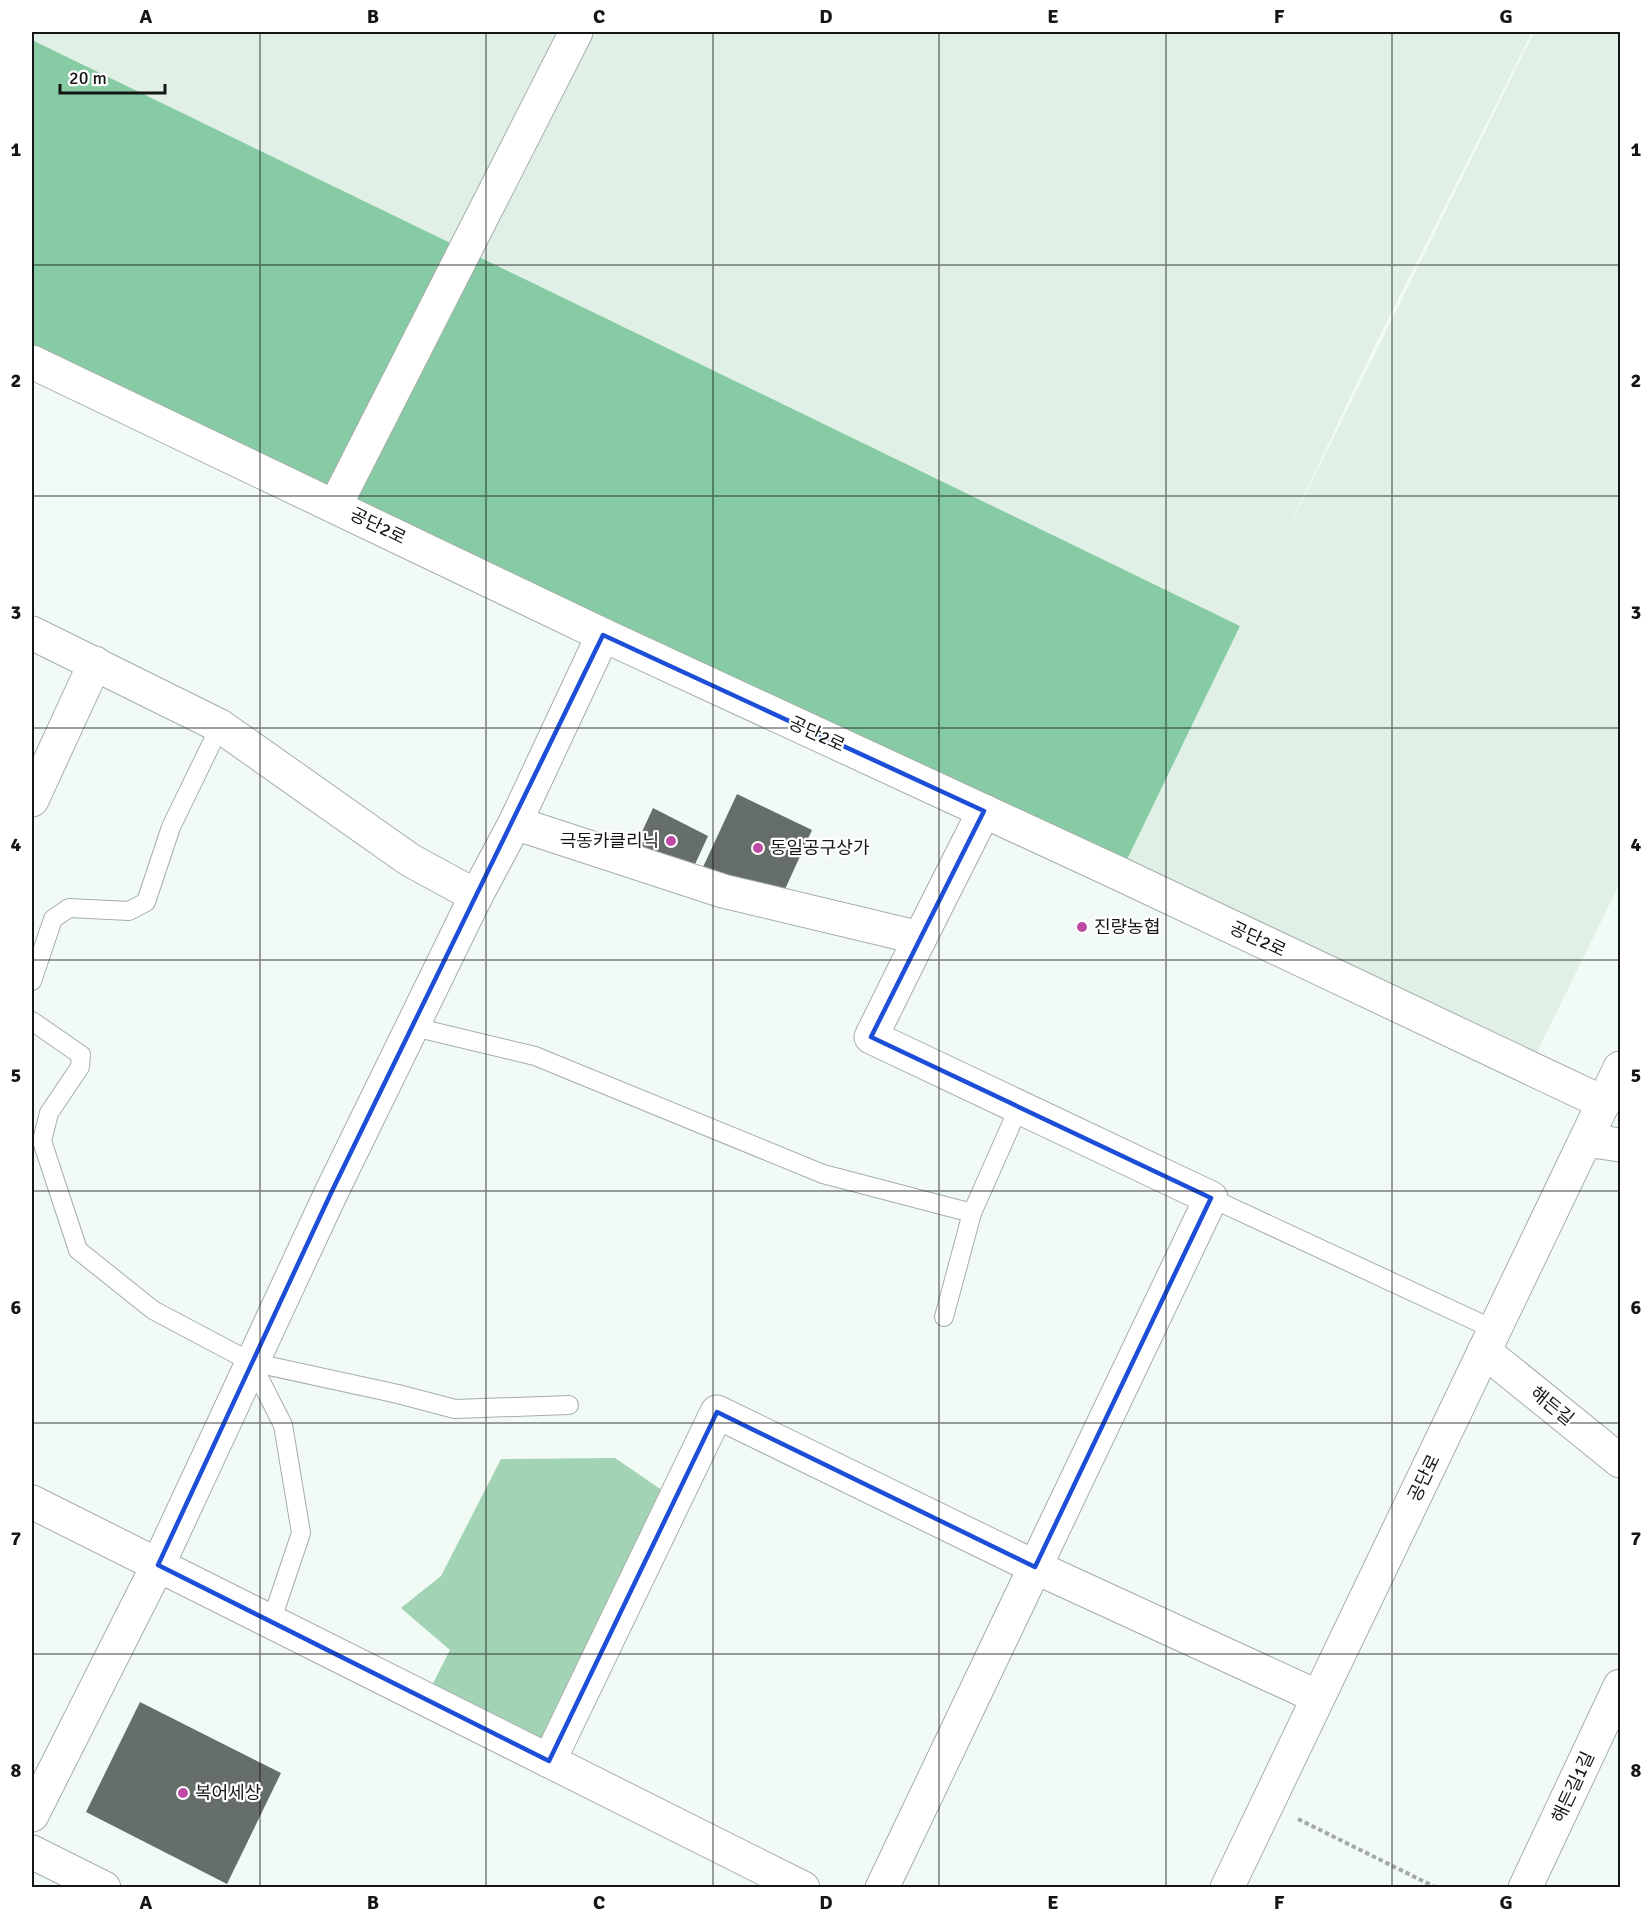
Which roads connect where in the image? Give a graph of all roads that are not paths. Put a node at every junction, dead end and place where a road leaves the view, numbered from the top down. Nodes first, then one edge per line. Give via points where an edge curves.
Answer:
1 (576, 32) edge
2 (33, 367) edge
3 (335, 506) junction
4 (32, 633) edge
5 (603, 635) junction
6 (95, 663) junction
7 (220, 726) junction
8 (32, 800) edge
9 (984, 812) junction
10 (515, 823) junction
11 (477, 896) junction
12 (920, 938) junction
13 (32, 981) edge
14 (32, 1021) edge
15 (414, 1027) junction
16 (1620, 1068) edge
17 (1604, 1103) junction
18 (1019, 1107) junction
19 (1586, 1140) junction
20 (1620, 1146) edge
21 (1212, 1198) junction
22 (972, 1213) junction
23 (944, 1317) dead end
24 (1490, 1341) junction
25 (251, 1362) junction
26 (569, 1405) dead end
27 (1620, 1461) edge
28 (32, 1502) edge
29 (158, 1565) junction
30 (1035, 1567) junction
31 (271, 1622) junction
32 (1620, 1686) edge
33 (1318, 1697) junction
34 (549, 1761) junction
35 (32, 1815) edge
36 (32, 1852) edge
37 (104, 1887) edge
38 (802, 1887) edge
39 (882, 1887) edge
40 (1227, 1887) edge
41 (1525, 1887) edge

1 - 3 street
2 - 3 street, 공단2로
3 - 5 street, 공단2로
4 - 6 street
5 - 9 street, 공단2로
5 - 10 street
6 - 7 street
6 - 8 street
7 - 11 street via 410,860
7 - 13 lane via 171,827 146,902 129,911 69,908 53,920
9 - 12 street
9 - 17 street, 공단2로
10 - 11 street
10 - 12 street via 723,891
11 - 15 street
12 - 18 street via 871,1037
14 - 25 lane via 81,1055 80,1067 49,1113 42,1141 78,1250 153,1310
15 - 22 lane via 535,1056 823,1174
15 - 25 street
16 - 17 street, 공단로
17 - 19 street, 공단로
18 - 21 street
18 - 22 lane
19 - 20 street
19 - 24 street, 공단로
21 - 24 lane
21 - 30 street
22 - 23 lane
24 - 27 street, 해든길
24 - 33 street, 공단로
25 - 26 lane via 455,1409
25 - 29 street
25 - 31 lane via 283,1425 301,1533
28 - 29 street
29 - 31 street
29 - 35 street
30 - 33 street
30 - 34 street via 717,1412
30 - 39 street
31 - 34 street
32 - 41 street, 해든길1길
33 - 40 street, 공단로
34 - 38 street
36 - 37 street

